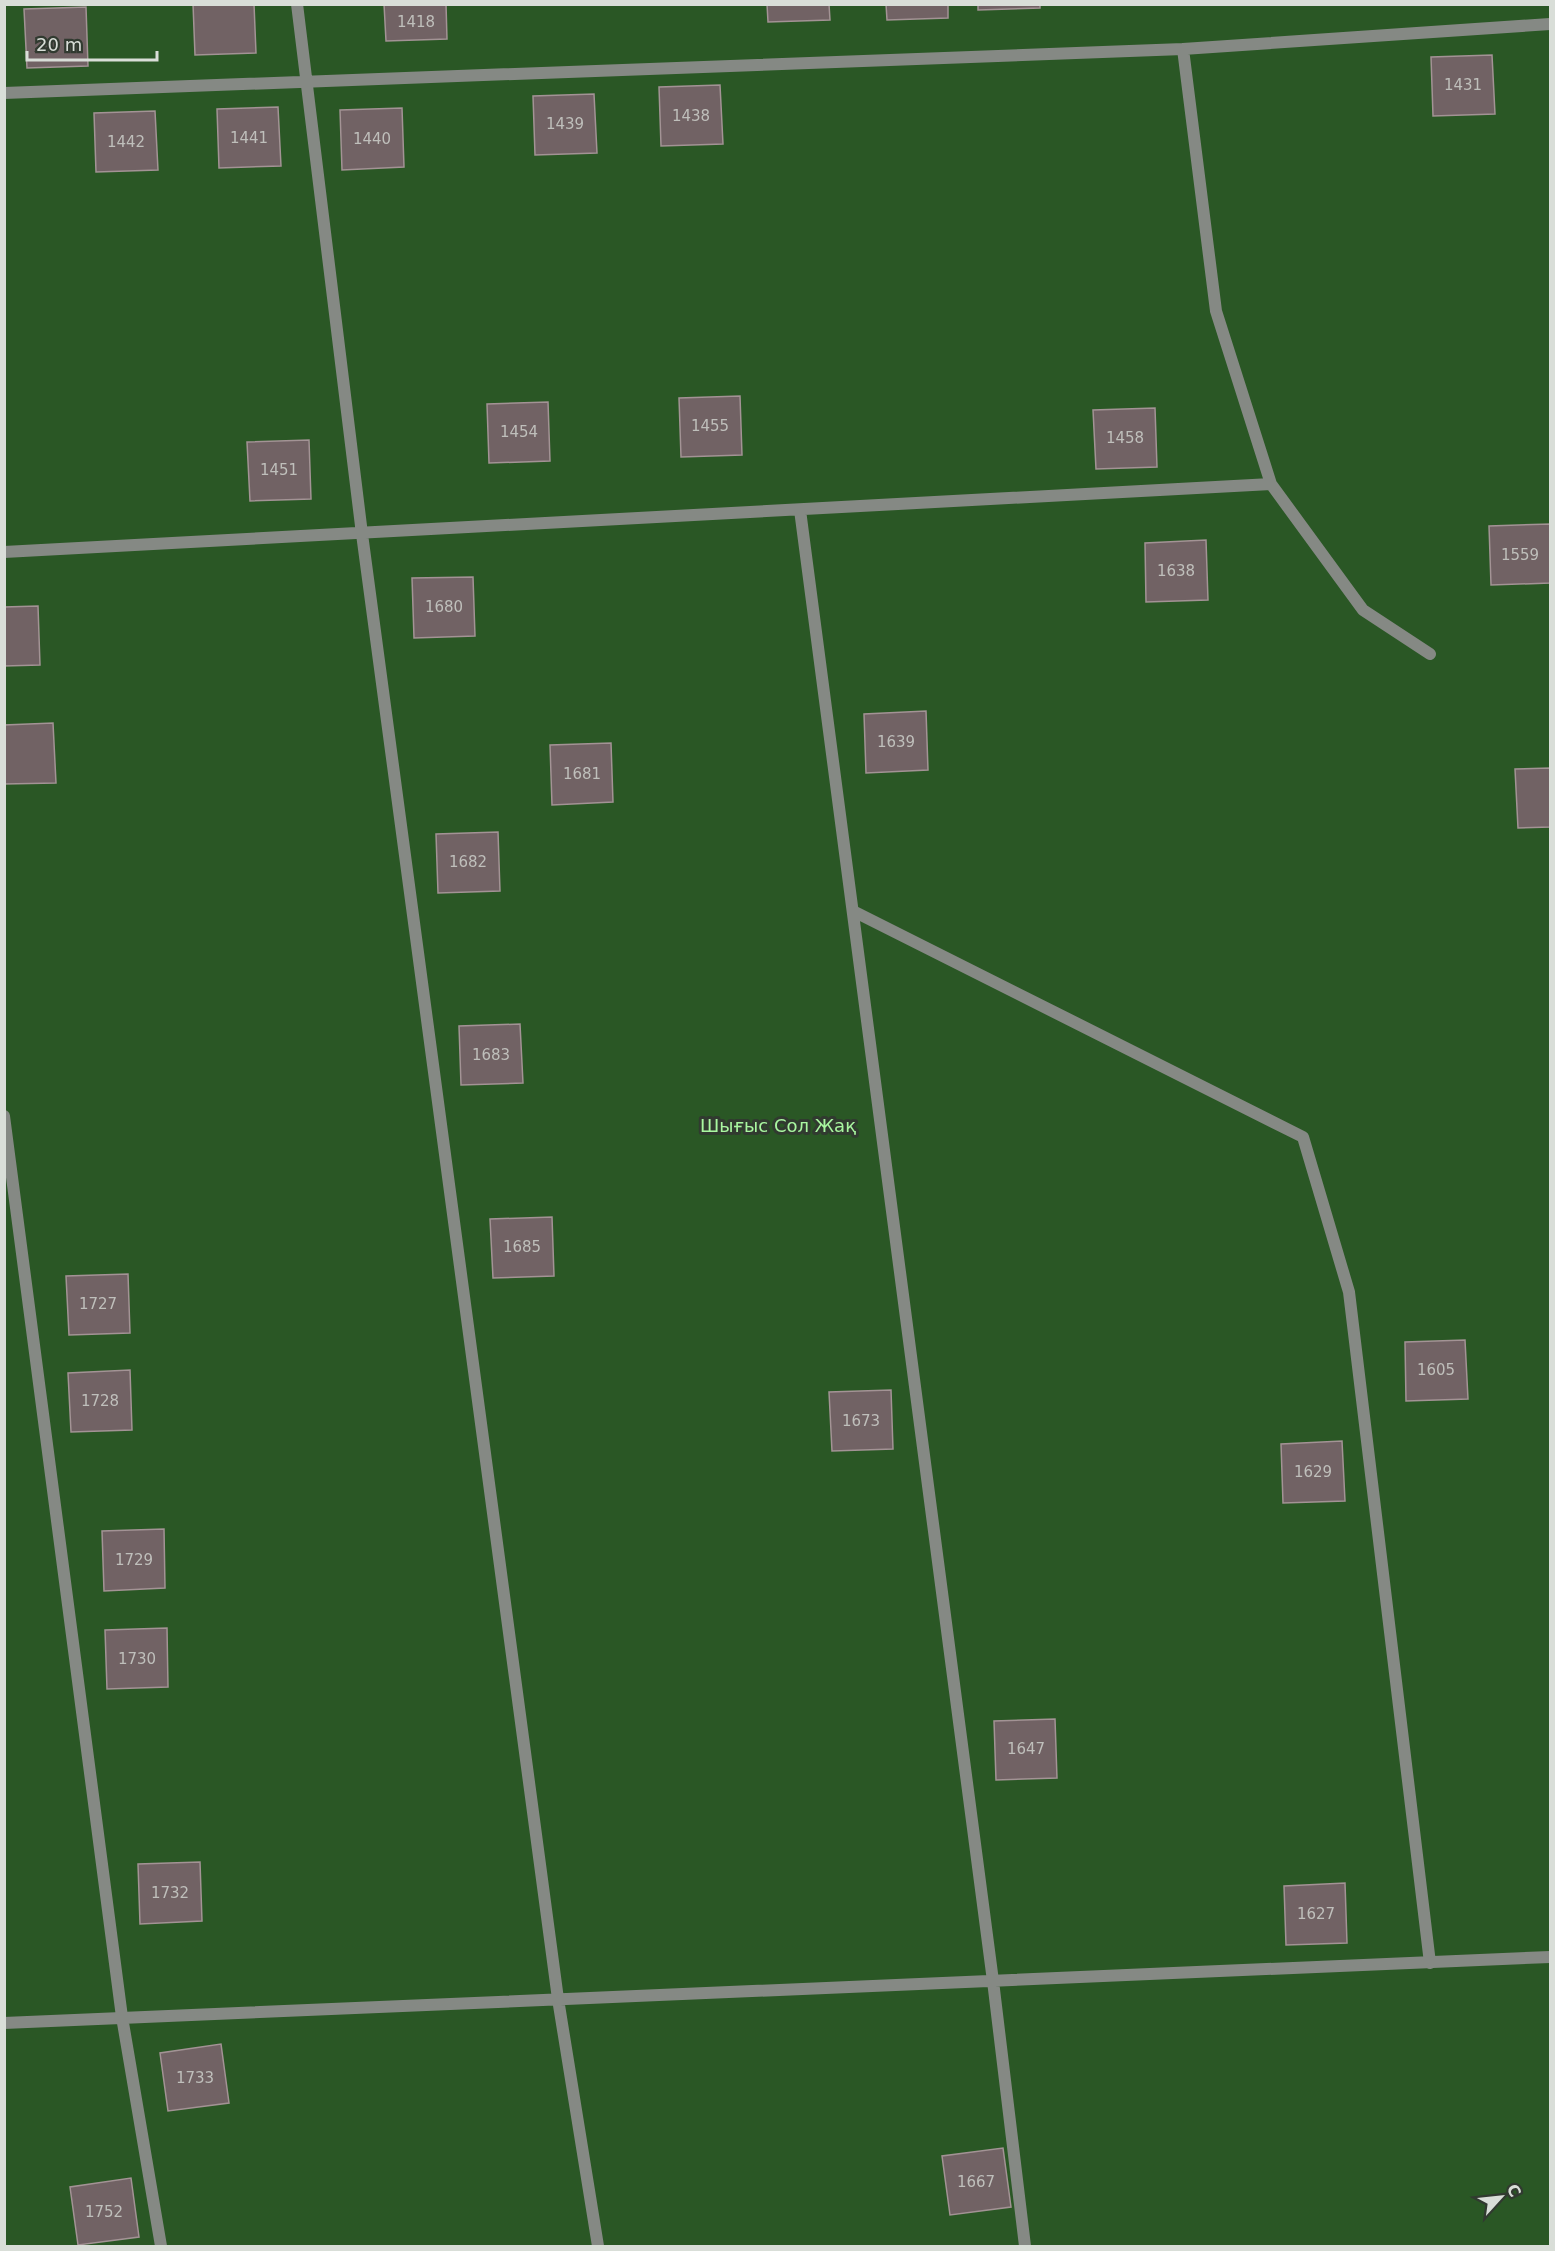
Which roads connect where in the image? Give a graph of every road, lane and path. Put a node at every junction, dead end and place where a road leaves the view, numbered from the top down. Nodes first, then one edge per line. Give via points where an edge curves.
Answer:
1 (297, 4) edge
2 (1551, 24) edge
3 (1183, 49) junction
4 (308, 83) junction
5 (4, 93) edge
6 (1271, 484) junction
7 (800, 510) junction
8 (362, 534) junction
9 (4, 552) edge
10 (1430, 654) dead end
11 (853, 910) junction
12 (4, 1116) edge
13 (1551, 1957) edge
14 (1430, 1963) junction
15 (993, 1981) junction
16 (558, 1999) junction
17 (122, 2018) junction
18 (4, 2023) edge
19 (161, 2247) edge
20 (598, 2247) edge
21 (1025, 2247) edge

1 - 4 street
2 - 3 street
3 - 4 street
3 - 6 street via 1216,311
4 - 5 street
4 - 8 street
6 - 7 street
6 - 10 street via 1363,610
7 - 8 street
7 - 11 street
8 - 9 street
8 - 16 street
11 - 14 street via 1304,1137 1349,1292
11 - 15 street
12 - 17 street
13 - 14 street
14 - 15 street
15 - 16 street
15 - 21 street
16 - 17 street
16 - 20 street
17 - 18 street
17 - 19 street

